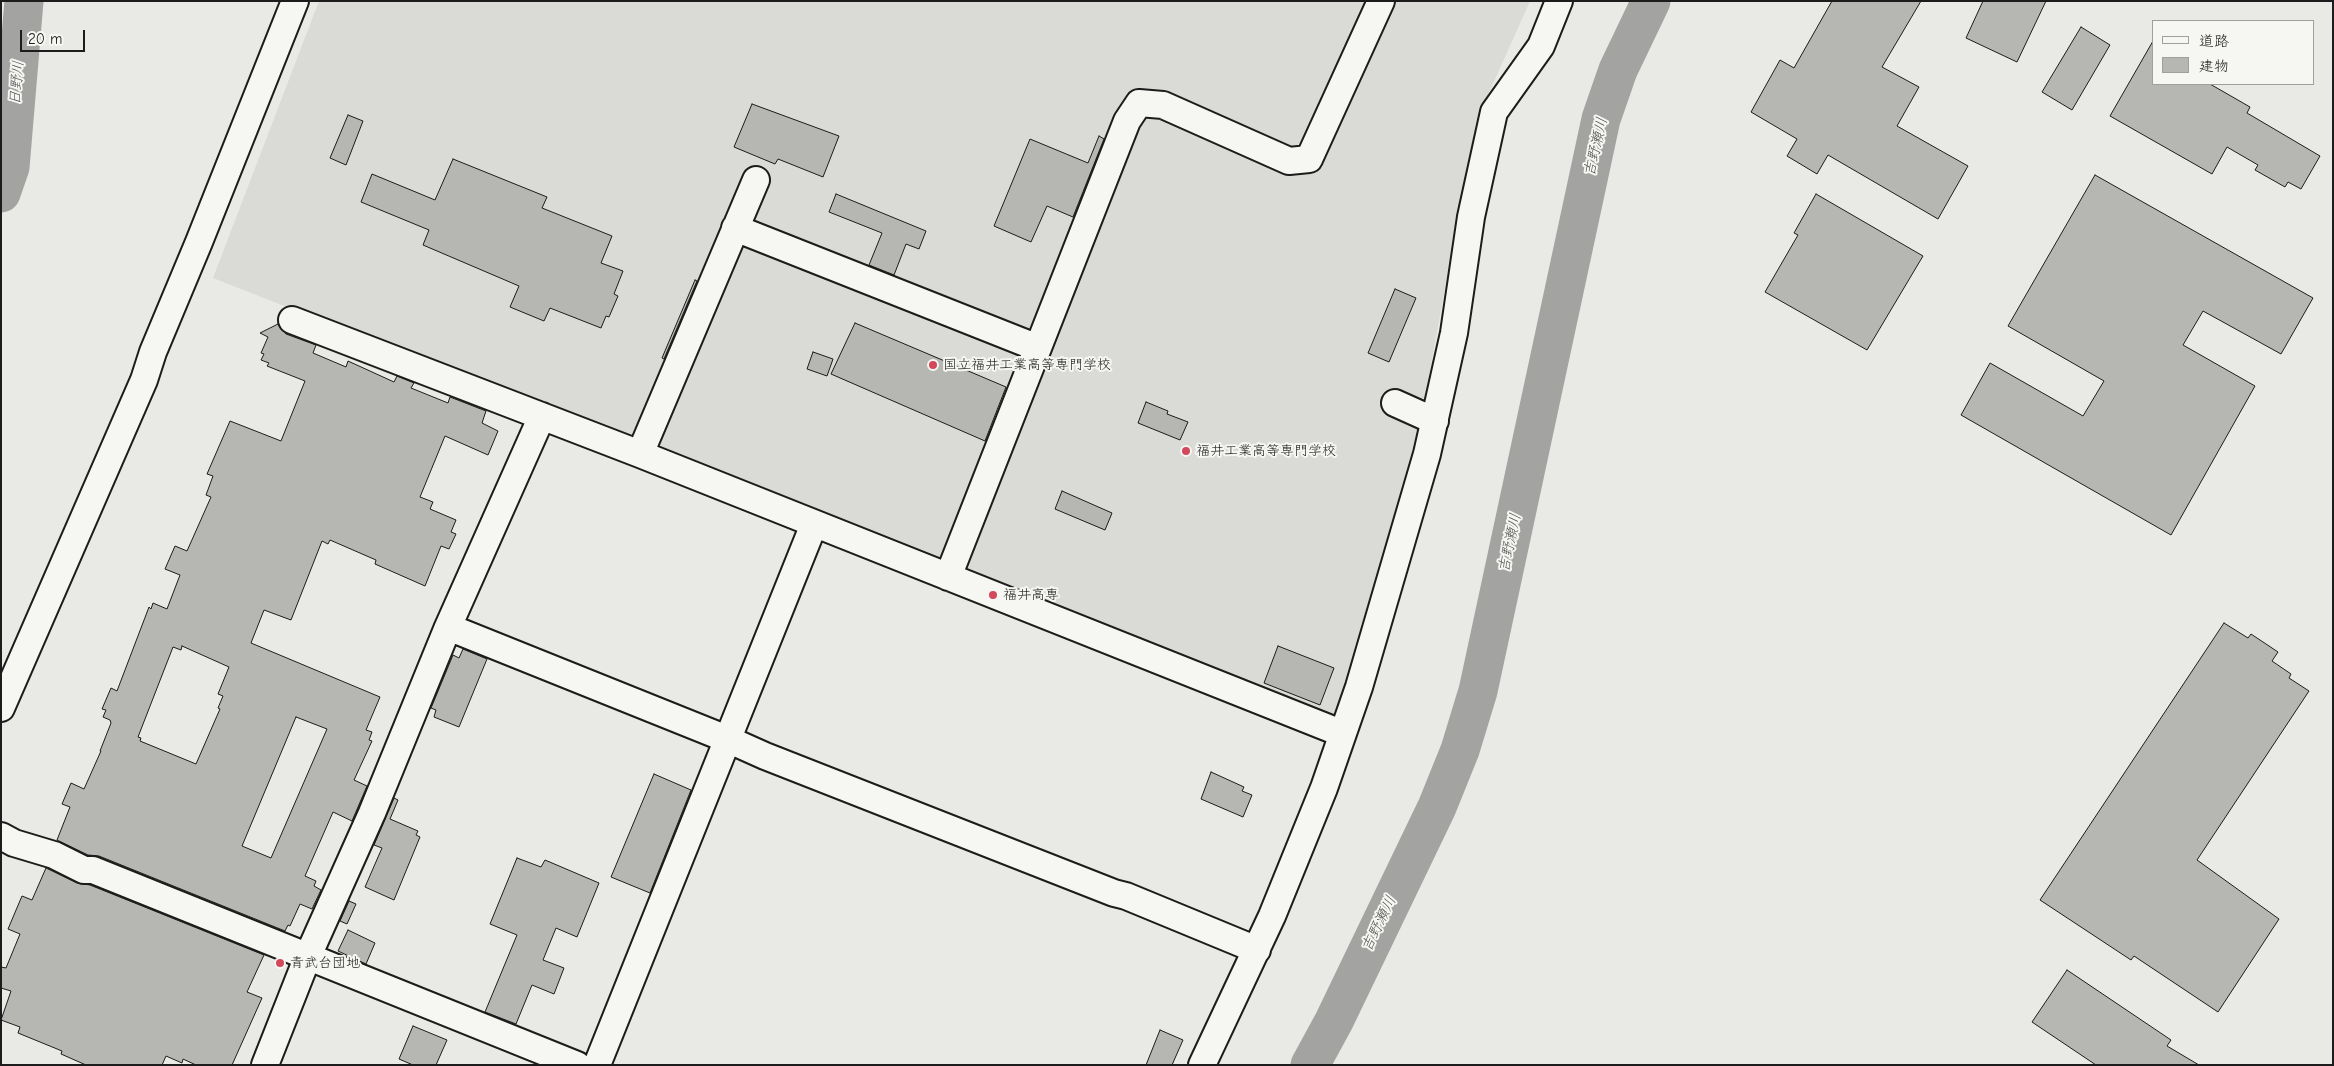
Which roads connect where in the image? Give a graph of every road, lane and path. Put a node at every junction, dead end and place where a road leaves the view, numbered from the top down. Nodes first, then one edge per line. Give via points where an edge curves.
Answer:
1 (295, 1) edge
2 (1380, 1) edge
3 (1559, 1) edge
4 (756, 180) dead end
5 (735, 228) junction
6 (292, 320) dead end
7 (1038, 348) junction
8 (1395, 403) dead end
9 (542, 416) junction
10 (1434, 421) junction
11 (640, 454) junction
12 (814, 524) junction
13 (948, 577) junction
14 (448, 628) junction
15 (1, 708) edge
16 (1342, 733) junction
17 (727, 739) junction
18 (1, 836) edge
19 (1257, 950) junction
20 (308, 956) junction
21 (265, 1065) edge
22 (577, 1065) edge
23 (597, 1065) edge
24 (1202, 1065) edge

1 - 15 street via 144,380
2 - 7 street via 1309,159 1289,162 1163,105 1139,103 1127,121
3 - 10 street via 1541,46 1494,112 1471,217 1454,333
4 - 5 street
5 - 7 street
5 - 11 street
6 - 9 street
7 - 13 street
8 - 10 street
9 - 11 street
9 - 14 street
10 - 16 street via 1359,687
11 - 12 street
12 - 13 street
12 - 17 street
13 - 16 street
14 - 17 street
14 - 20 street via 372,814
16 - 19 street via 1324,788
17 - 19 street
17 - 23 street
18 - 20 street
19 - 24 street
20 - 21 street
20 - 22 street

